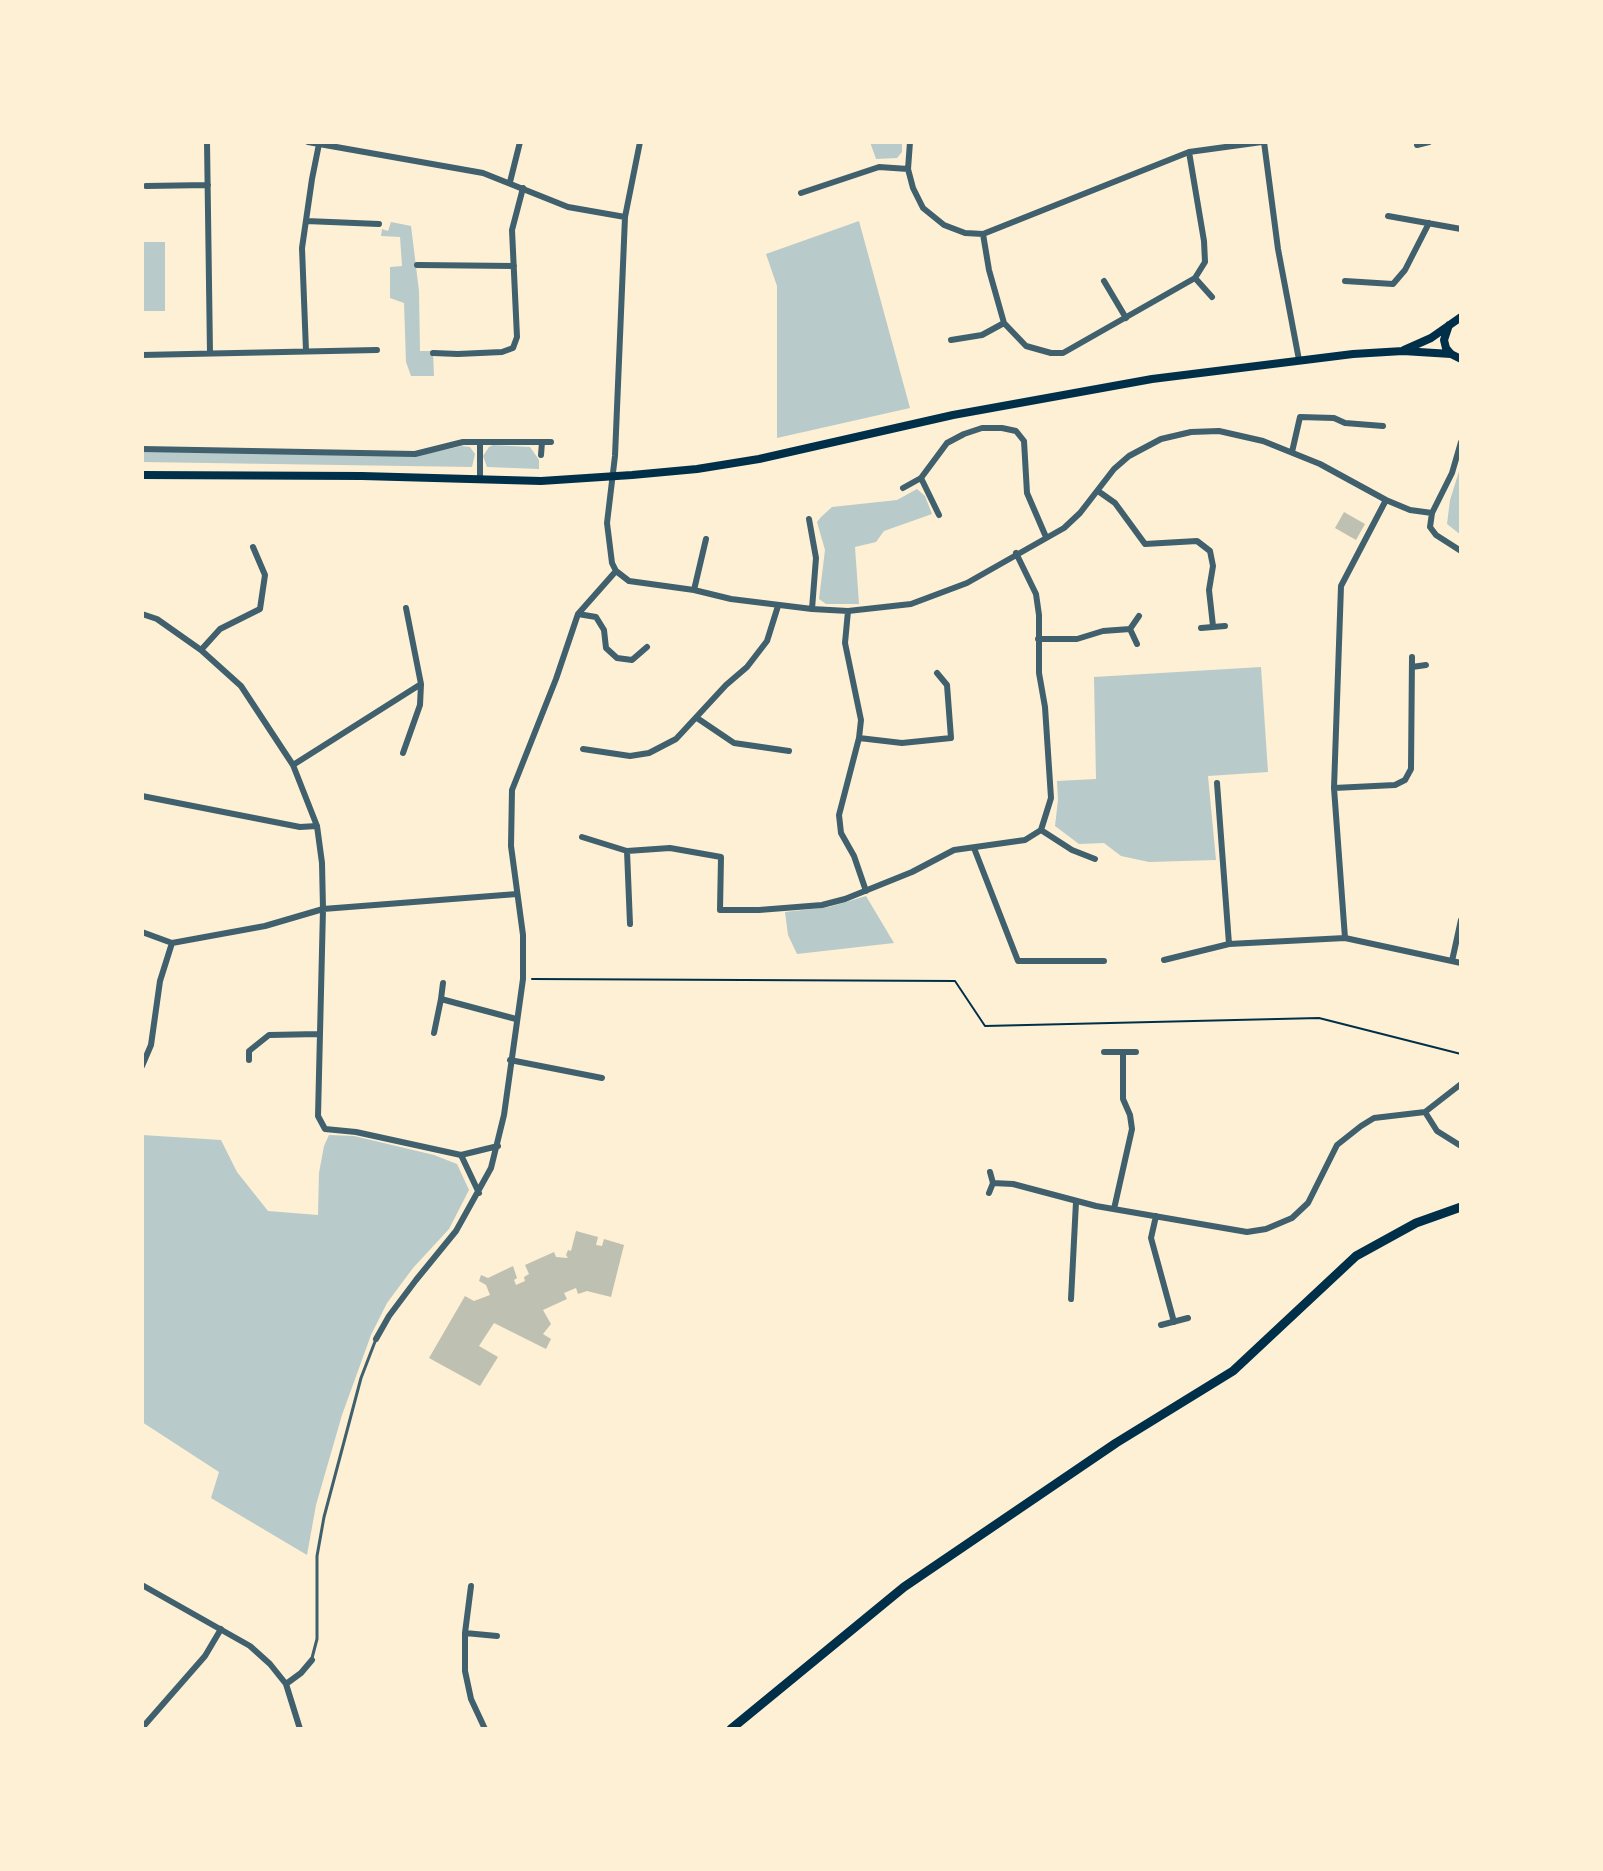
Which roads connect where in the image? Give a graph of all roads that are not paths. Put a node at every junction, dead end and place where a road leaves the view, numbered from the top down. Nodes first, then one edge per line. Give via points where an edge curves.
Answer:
1 (207, 142) edge
2 (308, 142) edge
3 (520, 142) edge
4 (640, 142) edge
5 (910, 142) edge
6 (1263, 142) edge
7 (1429, 142) edge
8 (319, 144) junction
9 (1417, 145) dead end
10 (1189, 152) junction
11 (908, 169) junction
12 (510, 182) junction
13 (208, 185) junction
14 (146, 186) dead end
15 (523, 188) junction
16 (801, 193) dead end
17 (1388, 216) dead end
18 (625, 217) junction
19 (306, 221) junction
20 (1429, 223) junction
21 (379, 224) dead end
22 (1461, 229) edge
23 (983, 234) junction
24 (417, 265) dead end
25 (514, 266) junction
26 (1195, 278) junction
27 (1104, 281) dead end
28 (1345, 281) dead end
29 (1212, 297) dead end
30 (1461, 310) edge
31 (1126, 318) junction
32 (1455, 320) edge
33 (1004, 323) junction
34 (951, 340) dead end
35 (361, 350) junction
36 (377, 350) dead end
37 (306, 351) junction
38 (1403, 351) junction
39 (210, 353) junction
40 (433, 353) dead end
41 (1451, 354) junction
42 (142, 355) edge
43 (1461, 359) edge
44 (361, 360) dead end
45 (1299, 360) junction
46 (1383, 426) dead end
47 (480, 442) junction
48 (542, 442) junction
49 (551, 442) dead end
50 (1461, 447) edge
51 (142, 449) edge
52 (1292, 452) junction
53 (541, 455) dead end
54 (142, 475) edge
55 (612, 477) junction
56 (921, 478) junction
57 (480, 480) junction
58 (903, 488) dead end
59 (1098, 491) junction
60 (1386, 500) junction
61 (1432, 513) junction
62 (939, 515) dead end
63 (809, 519) dead end
64 (1046, 537) junction
65 (706, 539) dead end
66 (253, 547) dead end
67 (1461, 551) edge
68 (1016, 553) junction
69 (616, 571) junction
70 (694, 590) junction
71 (778, 606) junction
72 (406, 608) dead end
73 (812, 609) junction
74 (848, 611) junction
75 (142, 614) edge
76 (578, 614) junction
77 (1139, 616) dead end
78 (1213, 626) junction
79 (1225, 626) dead end
80 (1201, 628) dead end
81 (1130, 629) junction
82 (1038, 639) junction
83 (1137, 644) dead end
84 (647, 647) dead end
85 (201, 650) junction
86 (1412, 657) dead end
87 (1426, 665) dead end
88 (1412, 667) junction
89 (937, 673) dead end
90 (421, 684) junction
91 (697, 718) junction
92 (859, 738) junction
93 (583, 749) dead end
94 (789, 751) dead end
95 (403, 753) dead end
96 (293, 765) junction
97 (1217, 783) dead end
98 (1334, 788) junction
99 (142, 796) edge
100 (317, 826) junction
101 (1041, 830) junction
102 (582, 837) dead end
103 (974, 848) junction
104 (627, 851) junction
105 (1095, 859) dead end
106 (866, 891) junction
107 (517, 894) junction
108 (323, 909) junction
109 (1461, 920) edge
110 (630, 924) dead end
111 (142, 932) edge
112 (1345, 938) junction
113 (172, 943) junction
114 (1229, 944) junction
115 (1164, 960) dead end
116 (1104, 961) dead end
117 (1452, 961) junction
118 (1461, 963) edge
119 (443, 983) dead end
120 (441, 999) junction
121 (516, 1019) junction
122 (434, 1033) dead end
123 (319, 1034) junction
124 (1104, 1052) dead end
125 (1136, 1052) dead end
126 (1123, 1053) junction
127 (249, 1060) dead end
128 (510, 1060) junction
129 (142, 1066) edge
130 (602, 1078) dead end
131 (1461, 1084) edge
132 (1425, 1112) junction
133 (498, 1146) junction
134 (1461, 1146) edge
135 (461, 1155) junction
136 (990, 1172) dead end
137 (993, 1183) junction
138 (479, 1193) junction
139 (989, 1193) dead end
140 (1076, 1202) junction
141 (1461, 1207) edge
142 (1114, 1209) junction
143 (1156, 1216) junction
144 (1071, 1299) dead end
145 (1188, 1318) dead end
146 (1174, 1322) junction
147 (1161, 1325) dead end
148 (376, 1339) joint
149 (142, 1585) edge
150 (471, 1586) dead end
151 (221, 1629) junction
152 (465, 1633) junction
153 (497, 1636) dead end
154 (312, 1660) joint
155 (286, 1684) junction
156 (142, 1728) edge
157 (300, 1729) edge
158 (485, 1729) edge
159 (731, 1729) edge

1 - 13 street
2 - 8 street
3 - 12 street
4 - 18 street
5 - 11 street
6 - 10 street
6 - 45 street
7 - 9 street
8 - 12 street
8 - 19 street
10 - 23 street
10 - 26 street via 1204,241 1205,262
11 - 16 street via 879,167
11 - 23 street via 923,208 944,225
12 - 15 street
13 - 14 street
13 - 39 street
15 - 18 street via 568,207
15 - 25 street via 512,230
17 - 20 street
18 - 55 street
19 - 21 street
19 - 37 street
20 - 22 street
20 - 28 street via 1393,284
23 - 33 street
24 - 25 street
25 - 40 street via 513,348
26 - 29 street
26 - 31 street
27 - 31 street
30 - 32 street
31 - 33 street via 1063,353 1026,346
32 - 38 main road
32 - 41 main road via 1444,340
33 - 34 street via 982,335
35 - 36 street
35 - 37 street
35 - 44 street
37 - 39 street
38 - 41 main road
38 - 45 main road
39 - 42 street
41 - 43 main road
45 - 55 main road via 1152,379 953,415 713,467
46 - 52 street via 1300,417
47 - 48 street
47 - 51 street via 415,454
47 - 57 street
48 - 49 street
48 - 53 street
50 - 61 street
52 - 59 street via 1242,435 1205,431 1161,439 1129,456
52 - 60 street
54 - 57 main road
55 - 57 main road
55 - 69 street via 607,534
56 - 58 street
56 - 62 street
56 - 64 street via 947,443 964,434 982,428 1016,431 1024,441 1027,493
59 - 64 street via 1073,520
59 - 78 street via 1115,503 1145,544 1197,541 1210,551
60 - 61 street
60 - 98 street via 1341,586
61 - 67 street via 1430,527 1436,535
63 - 73 street via 816,558
64 - 68 street
65 - 70 street
66 - 85 street via 265,575 260,609 220,629
68 - 74 street via 930,599
68 - 82 street via 1036,594
69 - 70 street via 629,581
69 - 76 street
70 - 71 street
71 - 73 street
71 - 91 street via 767,641
72 - 90 street
73 - 74 street
74 - 92 street via 845,643 861,720
75 - 85 street
76 - 84 street via 596,617 606,648 617,658 632,660
76 - 107 street via 512,790
77 - 81 street
78 - 79 street
78 - 80 street
81 - 82 street via 1077,639
81 - 83 street
82 - 101 street via 1051,798
85 - 96 street via 241,686
86 - 88 street
87 - 88 street
88 - 98 street via 1411,769 1405,780
89 - 92 street via 947,685 951,738 902,743
90 - 95 street via 420,705
90 - 96 street
91 - 93 street via 676,739 649,753 630,756
91 - 94 street via 734,743
92 - 106 street via 839,815 841,833
96 - 100 street
97 - 114 street
98 - 112 street
99 - 100 street
100 - 108 street
101 - 103 street via 1025,840
101 - 105 street
102 - 104 street
103 - 106 street via 954,850
103 - 116 street via 1018,961
104 - 106 street via 670,848 721,857 720,910 822,905
104 - 110 street
107 - 108 street
107 - 121 street via 523,979
108 - 113 street
108 - 123 street
109 - 117 street
111 - 113 street
112 - 114 street
112 - 117 street
113 - 129 street
114 - 115 street
117 - 118 street
119 - 120 street
120 - 121 street
120 - 122 street
121 - 128 street
123 - 127 street via 269,1035 249,1051
123 - 135 street via 318,1116 325,1129
124 - 126 street
125 - 126 street
126 - 142 street via 1123,1099 1132,1129
128 - 130 street
128 - 133 street
131 - 132 street
132 - 134 street via 1437,1131
132 - 143 street via 1374,1118 1347,1136 1327,1161 1308,1203 1276,1226 1247,1232
133 - 135 street
133 - 138 street
135 - 138 street
136 - 137 street
137 - 139 street
137 - 140 street
138 - 148 street
140 - 142 street
140 - 144 street
141 - 159 highway via 1416,1223 1356,1256 1233,1371 1116,1443 904,1587
142 - 143 street
143 - 146 street via 1151,1238
145 - 146 street
146 - 147 street
148 - 154 lane via 341,1446 318,1547
149 - 151 street
150 - 152 street
151 - 155 street via 250,1646
151 - 156 street via 205,1656
152 - 153 street
152 - 158 street via 467,1685
154 - 155 street
155 - 157 street

